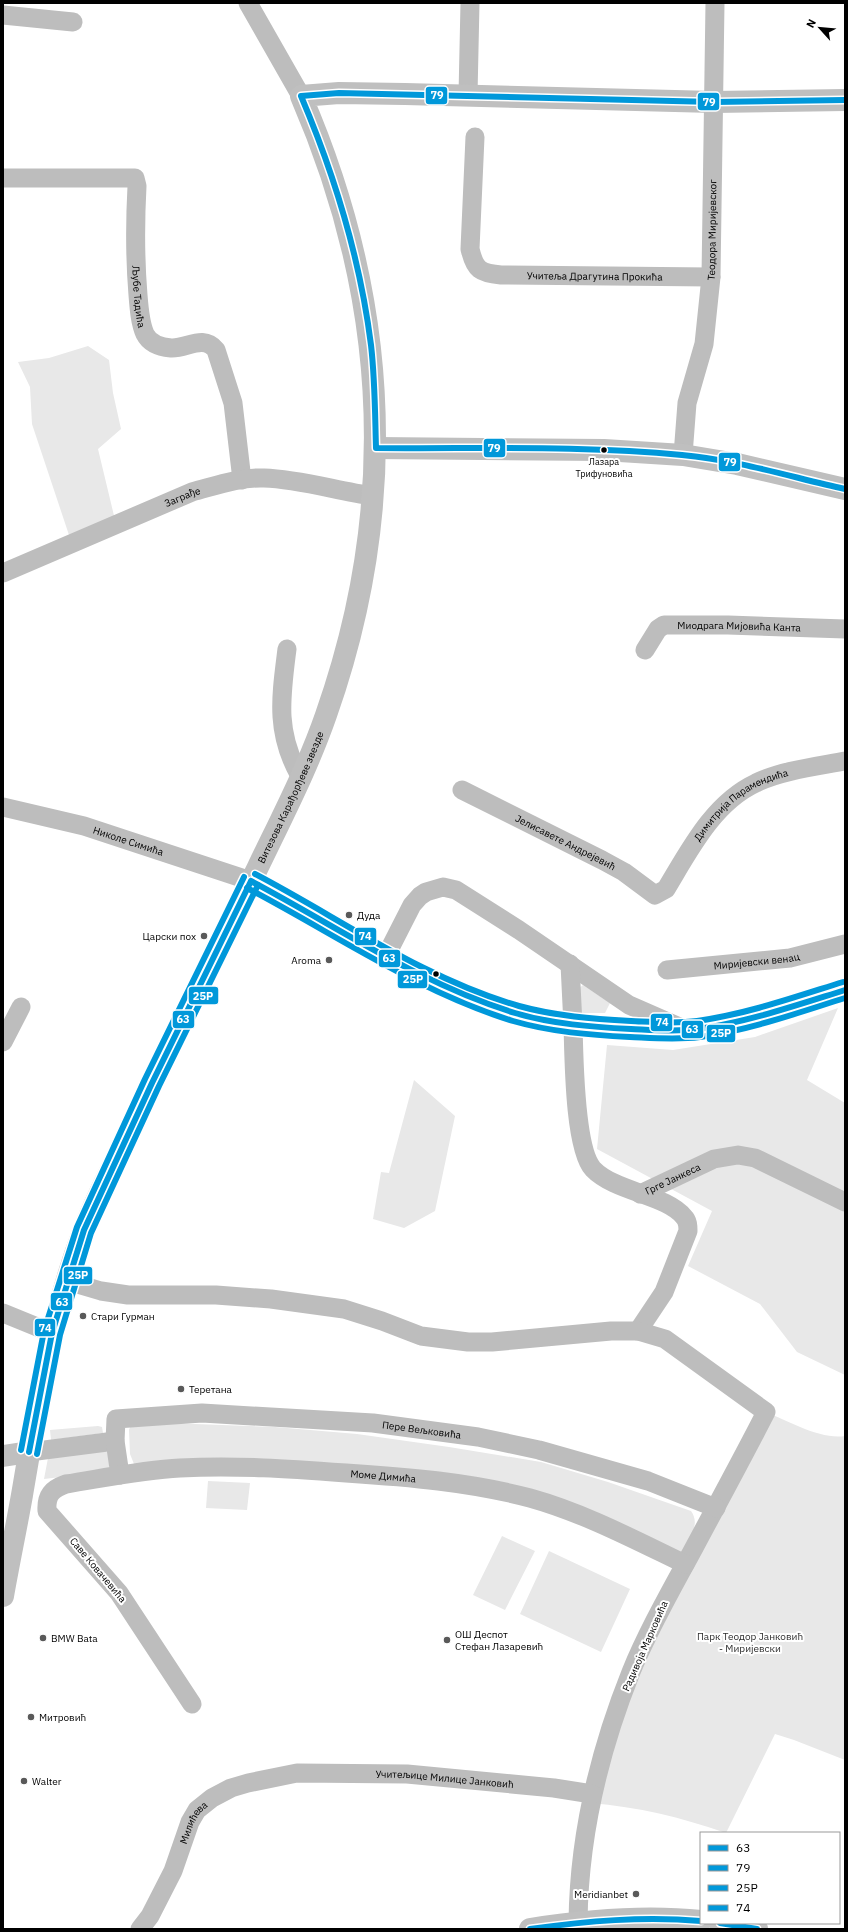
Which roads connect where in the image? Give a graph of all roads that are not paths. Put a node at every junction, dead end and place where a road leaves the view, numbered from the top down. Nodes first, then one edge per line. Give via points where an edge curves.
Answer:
1 (248, 3) edge
2 (470, 3) edge
3 (715, 3) edge
4 (3, 15) edge
5 (73, 22) dead end
6 (468, 95) junction
7 (301, 96) junction
8 (845, 100) edge
9 (714, 102) junction
10 (476, 137) dead end
11 (3, 178) edge
12 (711, 277) junction
13 (376, 448) junction
14 (683, 454) junction
15 (242, 480) junction
16 (845, 489) edge
17 (373, 496) junction
18 (3, 573) edge
19 (845, 629) edge
20 (287, 649) dead end
21 (645, 650) dead end
22 (845, 761) edge
23 (300, 776) junction
24 (462, 790) dead end
25 (3, 807) edge
26 (251, 881) junction
27 (666, 889) joint
28 (845, 944) edge
29 (386, 956) junction
30 (570, 964) junction
31 (667, 970) dead end
32 (845, 990) edge
33 (21, 1007) dead end
34 (573, 1025) junction
35 (684, 1029) junction
36 (3, 1042) edge
37 (640, 1194) junction
38 (845, 1202) edge
39 (68, 1280) junction
40 (3, 1313) edge
41 (638, 1332) junction
42 (52, 1333) junction
43 (115, 1441) junction
44 (29, 1452) junction
45 (3, 1456) edge
46 (120, 1475) junction
47 (66, 1484) joint
48 (716, 1508) junction
49 (686, 1564) junction
50 (3, 1596) edge
51 (192, 1704) dead end
52 (297, 1773) joint
53 (592, 1794) junction
54 (700, 1921) edge
55 (578, 1922) junction
56 (726, 1924) edge
57 (140, 1929) edge
58 (530, 1929) edge
59 (757, 1929) edge

1 - 7 street, Витезова Карађорђеве звезде
2 - 6 street
3 - 9 street, Теодора Миријевског
4 - 5 street
6 - 7 street via 339,93
6 - 9 street
7 - 13 street, Витезова Карађорђеве звезде via 330,170 358,272 371,347
8 - 9 street
9 - 12 street, Теодора Миријевског
10 - 12 street, Учитеља Драгутина Прокића via 470,249 473,262 479,270 500,275
11 - 15 street, Љубе Тадића via 135,178 135,263 140,313 145,334 158,346 176,348 203,342 216,350 233,403
12 - 14 street, Теодора Миријевског via 704,344 687,403
13 - 14 street via 604,450
13 - 17 street, Витезова Карађорђеве звезде
14 - 16 street
15 - 17 street, Заграђе via 284,480
15 - 18 street, Заграђе via 192,492
17 - 23 street, Витезова Карађорђеве звезде via 363,574 350,635 327,714
19 - 21 street, Миодрага Мијовића Канта via 664,625 658,629
20 - 23 street via 282,685 282,726 290,759
22 - 27 street, Димитрија Парамендића via 756,783 733,797 710,821
23 - 26 street, Витезова Карађорђеве звезде
24 - 27 street, Јелисавете Андрејевић via 624,872 652,894 658,894
25 - 26 street, Николе Симића via 84,826
26 - 29 street
26 - 39 street, Витезова Карађорђеве звезде via 97,1199
28 - 31 street, Миријевски венац via 790,958
29 - 30 street via 412,906 426,892 443,887 456,890
29 - 34 street via 474,999 516,1013
30 - 34 street
30 - 35 street via 630,1005
32 - 35 street via 751,1018 697,1029
33 - 36 street
34 - 35 street via 595,1028
34 - 37 street, Грге Јанкеса via 575,1091 581,1137 589,1164 618,1185
37 - 38 street, Грге Јанкеса via 714,1159 738,1155 755,1158
37 - 41 street via 674,1207 688,1223 688,1231 664,1292
39 - 41 street via 101,1291 128,1295 216,1295 272,1299 344,1309 382,1320 421,1336 468,1342 612,1331
39 - 42 street, Витезова Карађорђеве звезде
40 - 42 street
41 - 48 street, Радивоја Марковића via 665,1340 766,1412
42 - 44 street, Витезова Карађорђеве звезде
43 - 44 street
43 - 46 street
43 - 48 street, Пере Вељковића via 116,1419 202,1413 373,1423 478,1437 539,1450 648,1481
44 - 45 street
44 - 50 street, Витезова Карађорђеве звезде
46 - 47 street, Моме Димића
46 - 49 street, Моме Димића via 179,1468 275,1468 460,1484 530,1498 591,1519
47 - 51 street, Саве Ковачевића via 50,1492 47,1511 119,1593
48 - 49 street, Радивоја Марковића
49 - 53 street, Радивоја Марковића via 660,1608 631,1672
52 - 53 street, Учитељице Милице Јанковић via 428,1776
52 - 57 street, Милићева via 231,1788 197,1810 190,1822 173,1871 153,1911
53 - 55 street, Радивоја Марковића via 580,1876
54 - 55 street via 669,1918
55 - 58 street
56 - 59 street

